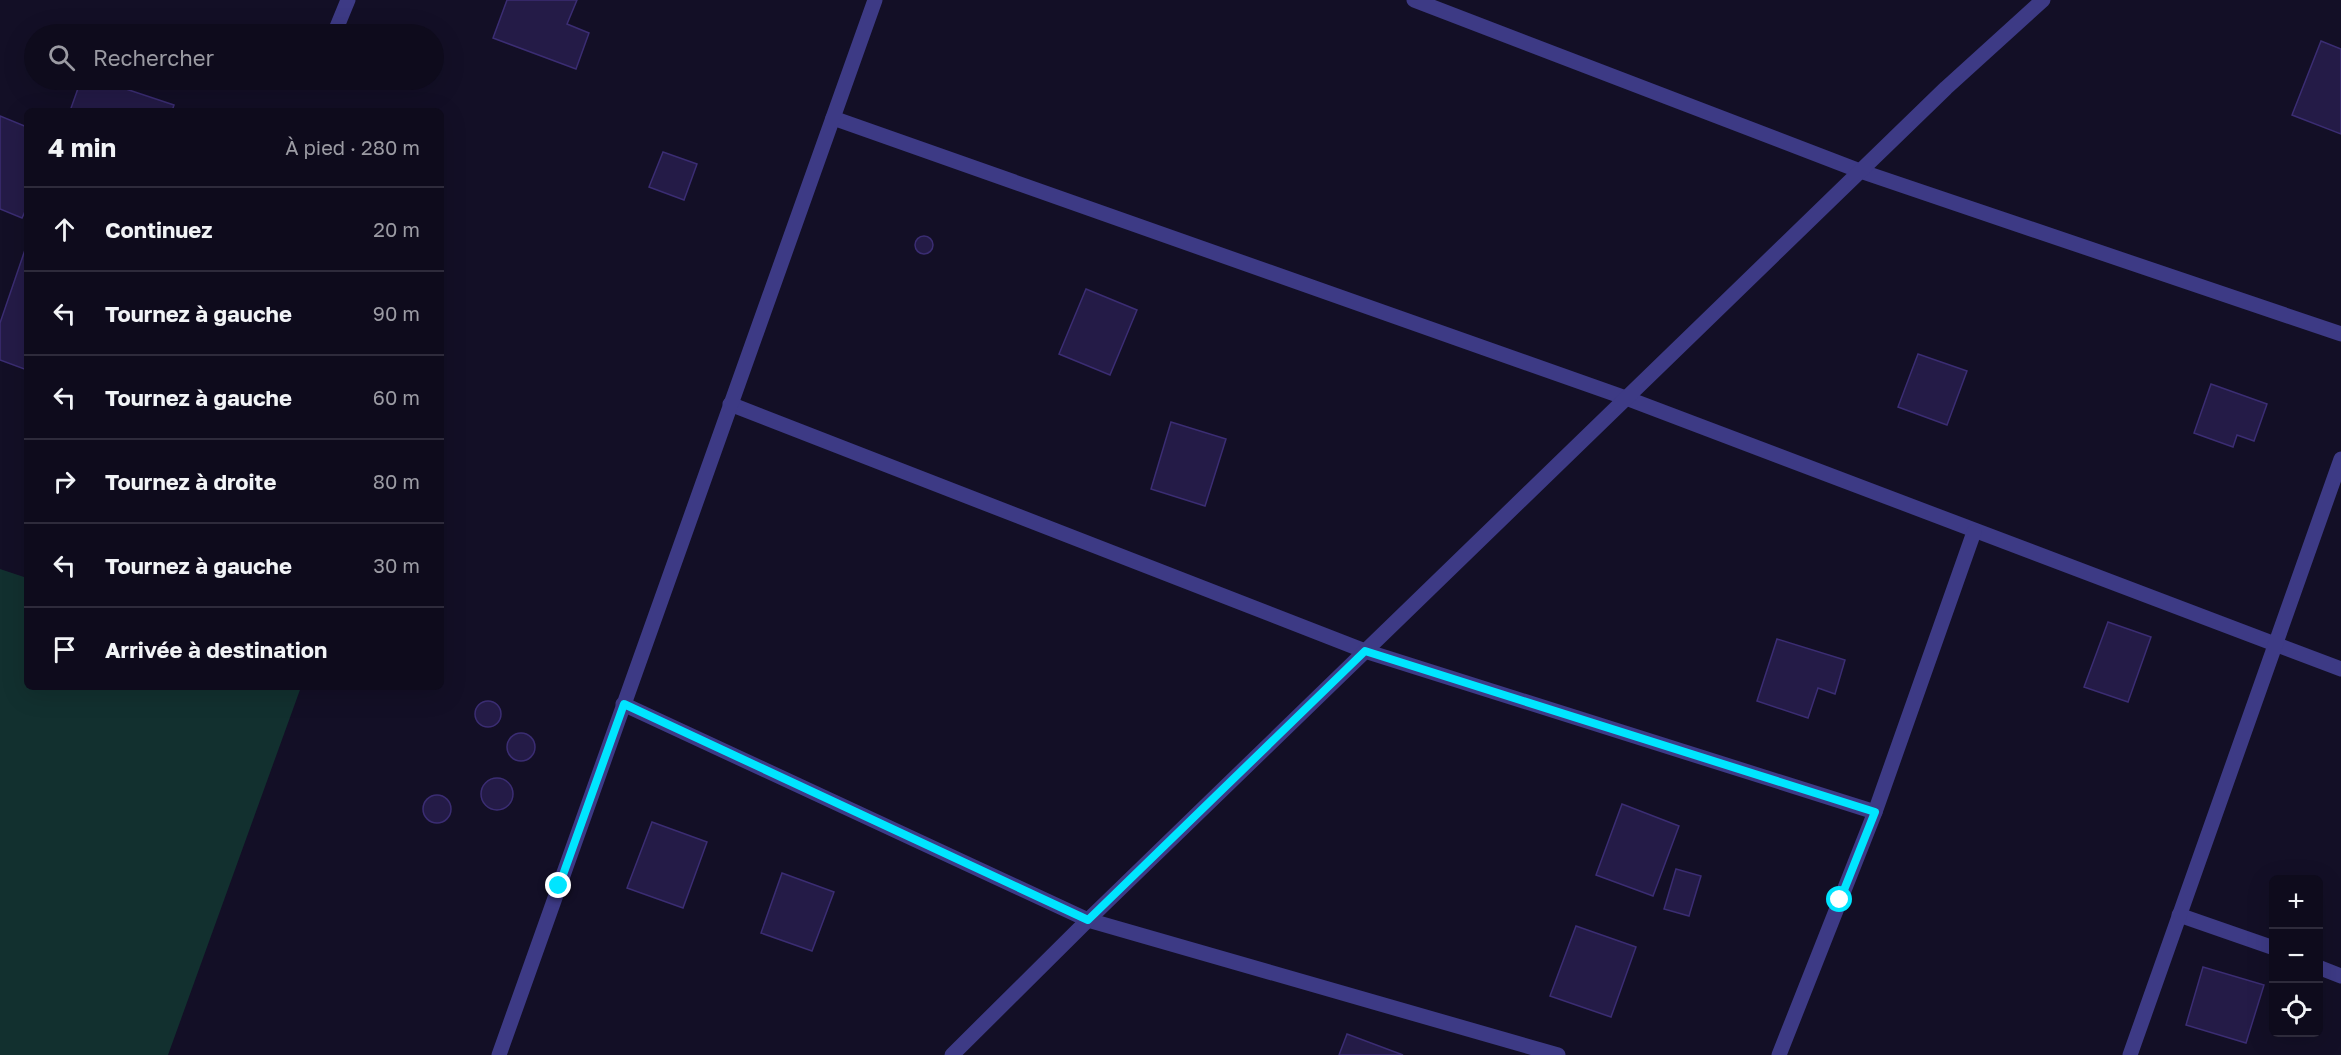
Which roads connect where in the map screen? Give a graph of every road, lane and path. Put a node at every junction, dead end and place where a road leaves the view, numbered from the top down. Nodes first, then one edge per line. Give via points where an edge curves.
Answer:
1 (348, 0) edge
2 (875, 0) edge
3 (1414, 0) edge
4 (2043, 0) edge
5 (338, 24) edge
6 (833, 118) junction
7 (1860, 171) junction
8 (2341, 333) edge
9 (1626, 398) junction
10 (730, 404) junction
11 (2341, 459) edge
12 (1974, 532) junction
13 (2275, 644) junction
14 (1365, 651) junction
15 (2341, 669) edge
16 (624, 704) junction
17 (1875, 812) junction
18 (2179, 915) junction
19 (1088, 920) junction
20 (2269, 946) edge
21 (2323, 969) edge
22 (2341, 976) edge
23 (499, 1055) edge
24 (952, 1055) edge
25 (1558, 1055) edge
26 (1779, 1055) edge
27 (2130, 1055) edge

1 - 5 street
2 - 6 street
3 - 7 street
4 - 7 street
6 - 9 street
6 - 10 street
7 - 8 street
7 - 9 street
9 - 12 street
9 - 14 street
10 - 14 street
10 - 16 street
11 - 13 street
12 - 13 street
12 - 17 street
13 - 15 street
13 - 18 street
14 - 17 street
14 - 19 street
16 - 19 street
16 - 23 street
17 - 26 street
18 - 20 street
18 - 27 street
19 - 24 street
19 - 25 street
21 - 22 street

